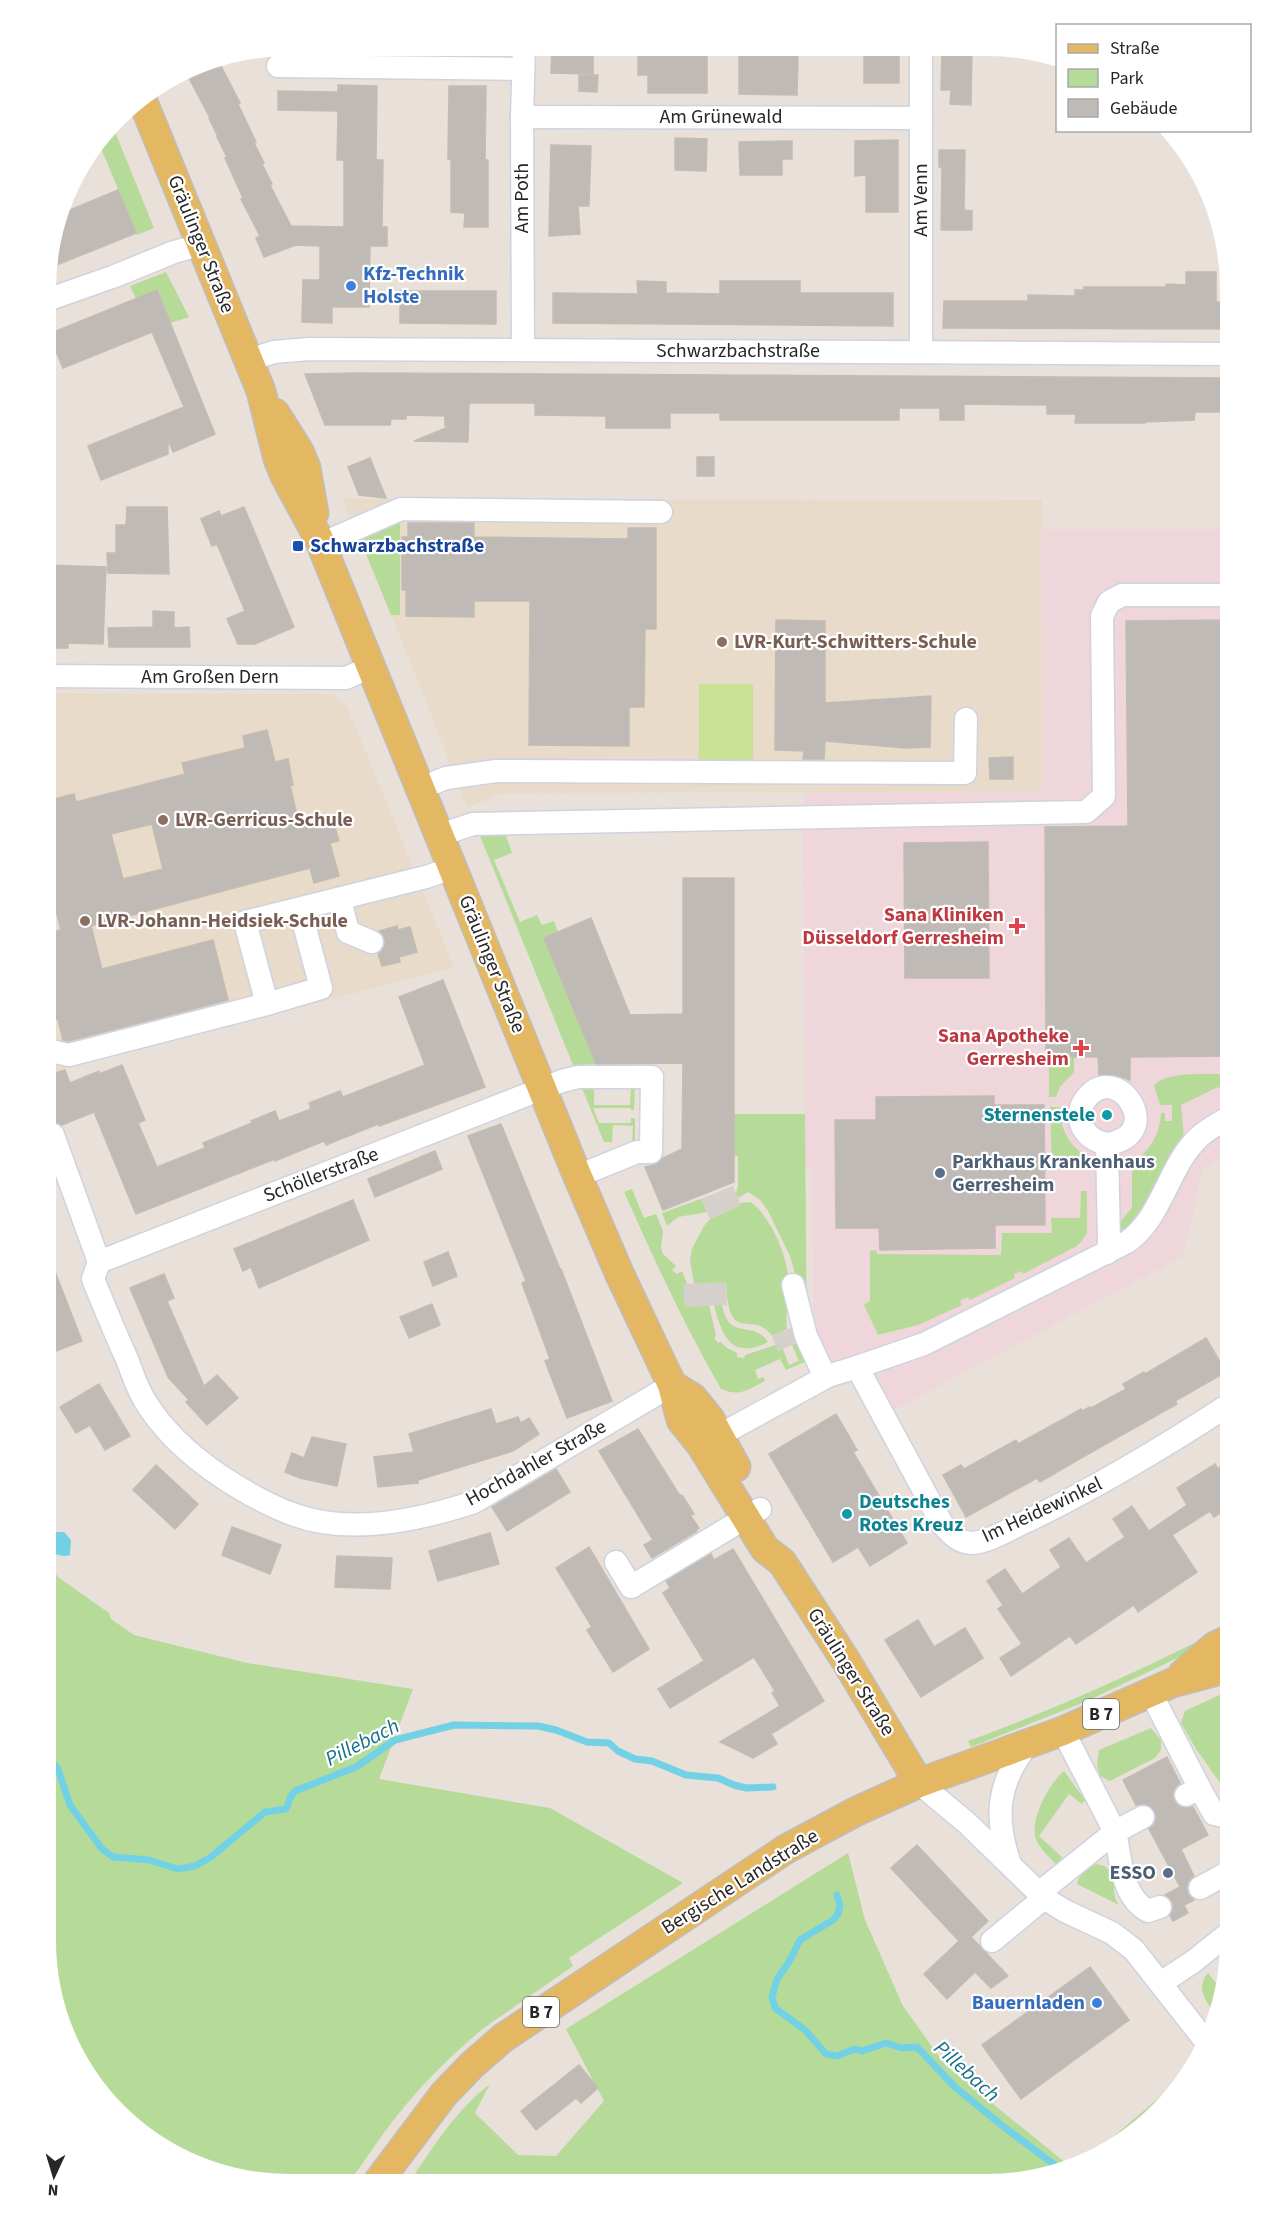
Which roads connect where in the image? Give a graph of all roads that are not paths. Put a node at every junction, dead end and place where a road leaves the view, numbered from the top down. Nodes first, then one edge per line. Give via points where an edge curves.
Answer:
1 (921, 56) edge
2 (524, 58) edge
3 (278, 66) dead end
4 (145, 106) edge
5 (522, 117) junction
6 (921, 118) junction
7 (200, 245) junction
8 (56, 297) edge
9 (523, 350) junction
10 (921, 351) junction
11 (1220, 354) edge
12 (248, 360) junction
13 (661, 512) dead end
14 (320, 541) junction
15 (1220, 595) edge
16 (371, 667) junction
17 (56, 676) edge
18 (966, 719) dead end
19 (421, 788) junction
20 (440, 835) junction
21 (453, 868) junction
22 (340, 900) junction
23 (300, 909) junction
24 (372, 942) dead end
25 (267, 1004) junction
26 (56, 1052) edge
27 (542, 1089) junction
28 (1220, 1123) edge
29 (56, 1143) edge
30 (1107, 1144) dead end
31 (578, 1176) junction
32 (1107, 1253) junction
33 (99, 1262) junction
34 (793, 1285) dead end
35 (857, 1367) junction
36 (825, 1377) junction
37 (672, 1385) junction
38 (1220, 1411) edge
39 (710, 1441) junction
40 (753, 1513) junction
41 (616, 1562) dead end
42 (1220, 1644) edge
43 (1220, 1668) edge
44 (1162, 1688) junction
45 (1063, 1731) junction
46 (1028, 1744) junction
47 (919, 1783) junction
48 (1220, 1815) edge
49 (1143, 1817) tunnel mouth
50 (1114, 1832) junction
51 (1010, 1865) junction
52 (1220, 1877) edge
53 (1200, 1888) dead end
54 (1041, 1896) junction
55 (1161, 1907) dead end
56 (1220, 1940) edge
57 (992, 1941) dead end
58 (1161, 1983) junction
59 (1200, 2034) edge
60 (384, 2174) edge

1 - 6 street, Am Venn
2 - 3 street
2 - 5 street, Am Poth
4 - 7 main road, Gräulinger Straße
5 - 6 street, Am Grünewald
5 - 9 street, Am Poth
6 - 10 street, Am Venn
7 - 8 street
7 - 12 main road, Gräulinger Straße
9 - 10 street, Schwarzbachstraße
9 - 12 street, Schwarzbachstraße via 309,349 274,352
10 - 11 street, Schwarzbachstraße
12 - 14 main road, Gräulinger Straße via 261,391 278,459
13 - 14 street via 400,509
14 - 16 main road, Gräulinger Straße
15 - 20 street via 1122,595 1109,602 1102,616 1104,796 1086,812 473,824
16 - 17 street, Am Großen Dern via 346,678
16 - 19 main road, Gräulinger Straße
18 - 19 street via 965,773 496,771 446,778
19 - 20 main road, Gräulinger Straße
20 - 21 main road, Gräulinger Straße
21 - 22 street
21 - 27 main road, Gräulinger Straße
22 - 23 street
22 - 24 street via 348,932
23 - 25 street via 321,988
23 - 25 street via 245,922
25 - 26 street via 69,1055
27 - 31 main road, Gräulinger Straße
27 - 31 street, Schöllerstraße via 578,1077 652,1077 651,1152 637,1152
27 - 33 street, Schöllerstraße
28 - 32 street via 1198,1137 1184,1155 1136,1236
29 - 33 street, Hochdahler Straße
30 - 32 street
31 - 37 main road, Gräulinger Straße
32 - 35 street via 924,1344
33 - 37 street, Hochdahler Straße via 93,1279 144,1400 165,1429 211,1469 264,1502 297,1516 331,1523 403,1521 474,1502
34 - 36 street via 806,1336
35 - 36 street
35 - 38 street, Im Heidewinkel via 942,1524 965,1542 979,1542 1069,1501
36 - 39 street
37 - 39 main road, Gräulinger Straße via 693,1398 710,1419
39 - 40 main road, Gräulinger Straße
40 - 41 street via 631,1587
40 - 47 main road, Gräulinger Straße via 780,1543 782,1562
42 - 44 main road, Bergische Landstraße / B 7
43 - 44 main road, Bergische Landstraße / B 7
44 - 45 main road, Bergische Landstraße / B 7
44 - 48 street via 1193,1792 1214,1814
45 - 46 main road, Bergische Landstraße / B 7
45 - 50 street
46 - 47 main road, Bergische Landstraße / B 7
46 - 51 street via 1015,1760 1002,1798 1001,1832
47 - 51 street
47 - 60 main road, Bergische Landstraße / B 7 via 786,1850 503,2038 444,2094
49 - 50 street
50 - 54 street
50 - 55 street via 1127,1889 1138,1905 1148,1911
51 - 54 street
52 - 53 street
54 - 57 street
54 - 58 street via 1112,1933 1134,1950
56 - 58 street
58 - 59 street

